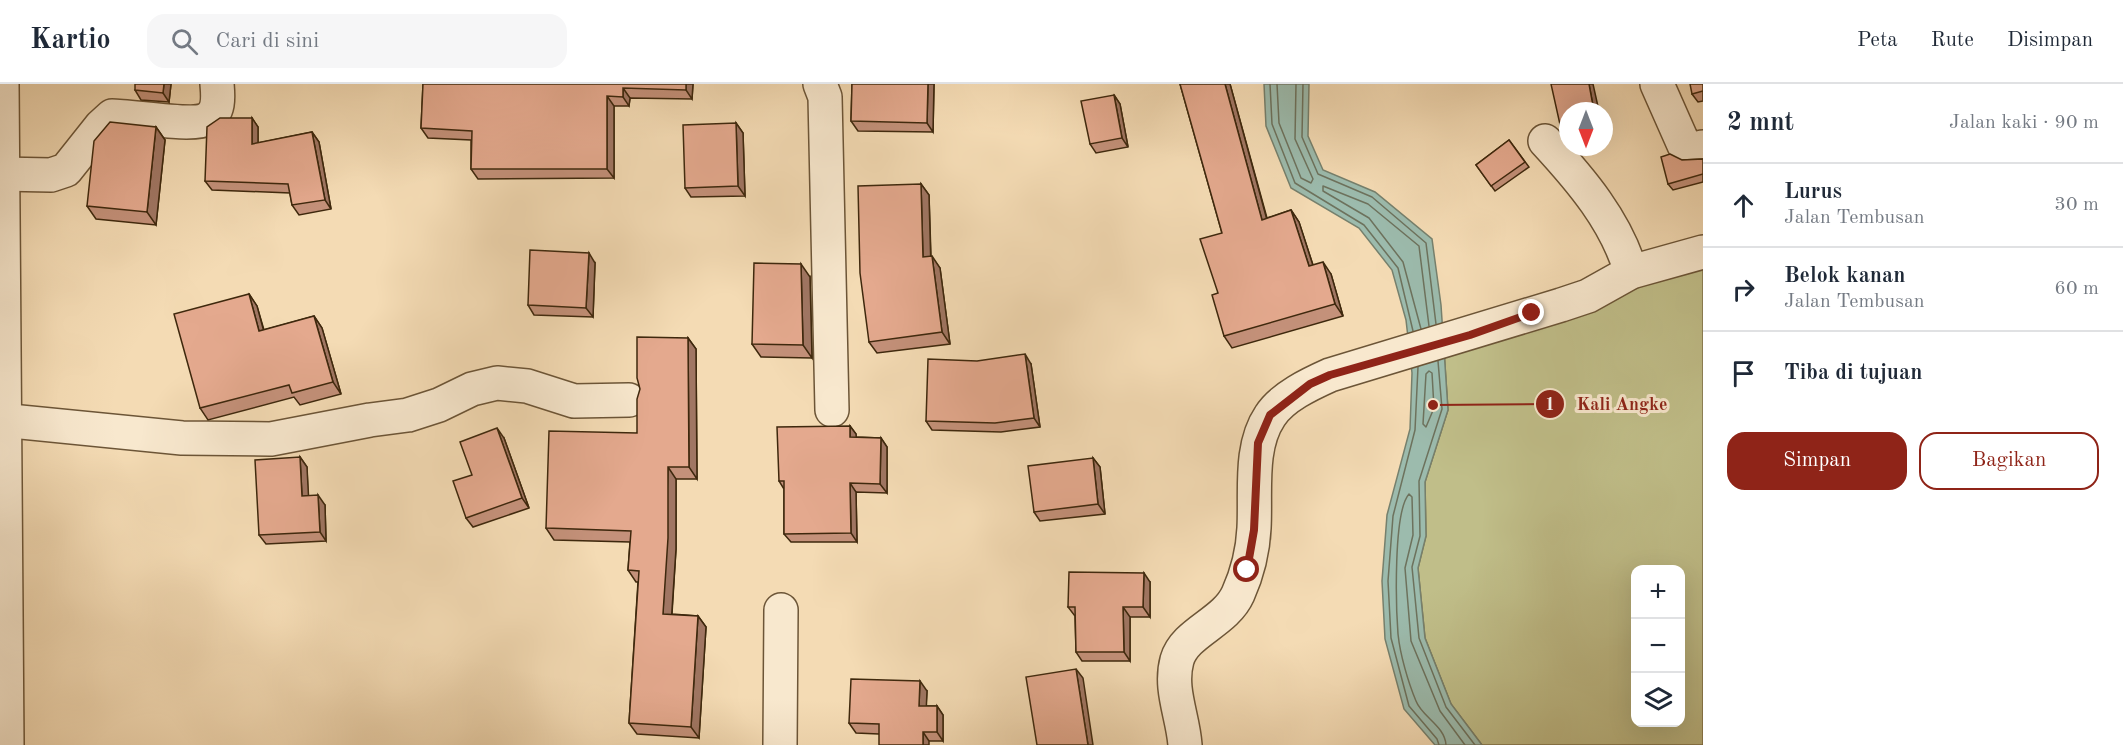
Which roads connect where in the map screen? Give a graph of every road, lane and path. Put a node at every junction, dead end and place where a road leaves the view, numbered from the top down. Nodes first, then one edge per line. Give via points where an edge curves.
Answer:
1 (2, 84) edge
2 (217, 84) edge
3 (820, 84) edge
4 (1657, 84) edge
5 (1545, 141) dead end
6 (1703, 147) edge
7 (2, 174) edge
8 (1703, 252) edge
9 (1631, 272) junction
10 (630, 400) dead end
11 (832, 410) dead end
12 (1, 420) edge
13 (781, 610) dead end
14 (3, 685) edge
15 (7, 745) edge
16 (780, 745) edge
17 (1185, 745) edge

1 - 7 street
2 - 7 street via 215,111 207,119 193,122 112,116 66,170 51,175
3 - 11 street via 825,97
4 - 6 street via 1684,145 1693,149
5 - 9 street via 1606,218 1623,244
7 - 12 street
8 - 9 street
9 - 17 street via 1588,296 1310,384 1270,415 1258,443 1254,530 1238,596 1225,615 1190,640 1178,656 1173,678
10 - 12 street via 574,401 527,386 497,382 408,415 271,439 182,438
12 - 14 street
13 - 16 street
14 - 15 street

